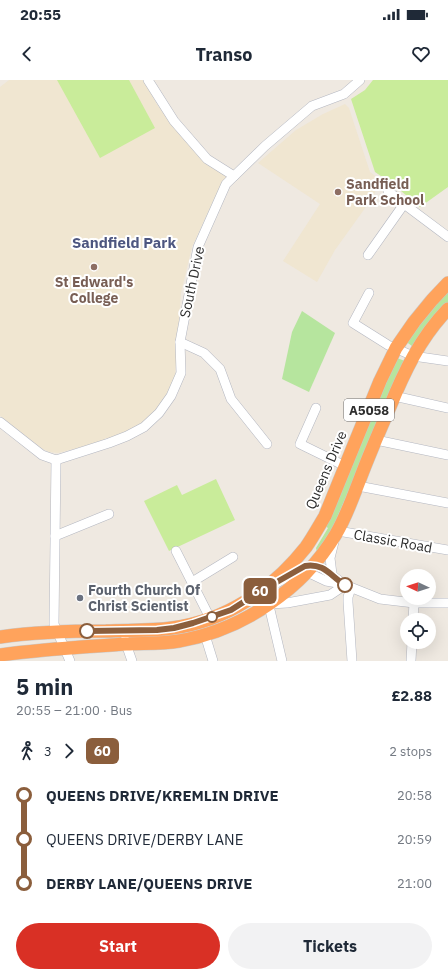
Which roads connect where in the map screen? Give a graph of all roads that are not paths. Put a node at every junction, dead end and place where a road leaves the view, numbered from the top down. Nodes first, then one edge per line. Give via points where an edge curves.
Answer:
1 (148, 80) edge
2 (360, 80) edge
3 (234, 176) junction
4 (388, 190) dead end
5 (404, 204) junction
6 (448, 237) edge
7 (368, 256) dead end
8 (448, 283) edge
9 (369, 293) dead end
10 (448, 309) edge
11 (180, 342) junction
12 (396, 348) junction
13 (413, 356) junction
14 (448, 361) edge
15 (394, 396) junction
16 (316, 408) dead end
17 (448, 408) edge
18 (0, 422) edge
19 (376, 440) junction
20 (267, 444) dead end
21 (448, 455) edge
22 (56, 460) junction
23 (345, 466) junction
24 (358, 486) junction
25 (448, 503) edge
26 (109, 514) dead end
27 (337, 533) junction
28 (55, 536) junction
29 (306, 547) junction
30 (448, 550) edge
31 (176, 551) dead end
32 (233, 557) dead end
33 (309, 568) junction
34 (332, 574) junction
35 (192, 582) junction
36 (346, 586) junction
37 (261, 591) junction
38 (400, 601) edge
39 (436, 603) edge
40 (448, 603) edge
41 (268, 604) junction
42 (210, 618) junction
43 (125, 630) junction
44 (57, 631) junction
45 (205, 635) junction
46 (0, 637) edge
47 (126, 644) junction
48 (64, 648) junction
49 (412, 649) edge
50 (0, 655) edge
51 (70, 661) edge
52 (132, 661) edge
53 (213, 661) edge
54 (282, 661) edge
55 (352, 661) edge
56 (411, 661) edge

1 - 3 street via 174,121 207,159
2 - 3 street, South Drive via 344,94 312,106
3 - 11 street, South Drive via 226,184 198,247
4 - 5 street
5 - 6 street
5 - 7 street
8 - 12 highway, Queens Drive / A5058 via 414,322
9 - 12 street via 353,323
10 - 13 highway, A5058
11 - 20 street via 204,353 220,369 231,399
11 - 22 street, South Drive via 182,373 159,413 127,436
12 - 13 street
12 - 23 highway, Queens Drive / A5058
13 - 14 street
13 - 15 highway, A5058
15 - 17 street
15 - 19 highway, A5058
16 - 23 street via 300,444
18 - 22 street via 42,455
19 - 21 street
19 - 24 highway, A5058
22 - 28 street
23 - 29 highway, Queens Drive / A5058 via 325,516
24 - 25 street
24 - 27 highway, A5058
26 - 28 street
27 - 30 street, Classic Road
27 - 33 highway, A5058
27 - 34 street via 330,558
28 - 44 street via 54,624
29 - 33 street, Queens Drive / A5058
29 - 37 highway, Queens Drive / A5058
31 - 35 street
32 - 35 street
33 - 34 street via 322,568
33 - 36 street via 321,579
33 - 37 street, A5058
33 - 41 highway, A5058 via 286,591
34 - 36 street
35 - 42 street
36 - 38 street via 380,599
36 - 41 street via 330,595
36 - 55 street
37 - 42 highway, Queens Drive / A5058 via 231,610
39 - 40 street
41 - 45 highway, A5058 via 232,625
41 - 54 street
42 - 43 highway, Queens Drive / A5058 via 174,628
43 - 44 highway, Queens Drive / A5058
43 - 47 street
44 - 46 highway, Queens Drive / A5058
44 - 48 street
45 - 47 highway, A5058 via 178,641
45 - 53 street
47 - 48 highway, A5058
47 - 52 street
48 - 50 highway, A5058
48 - 51 street
49 - 56 street

